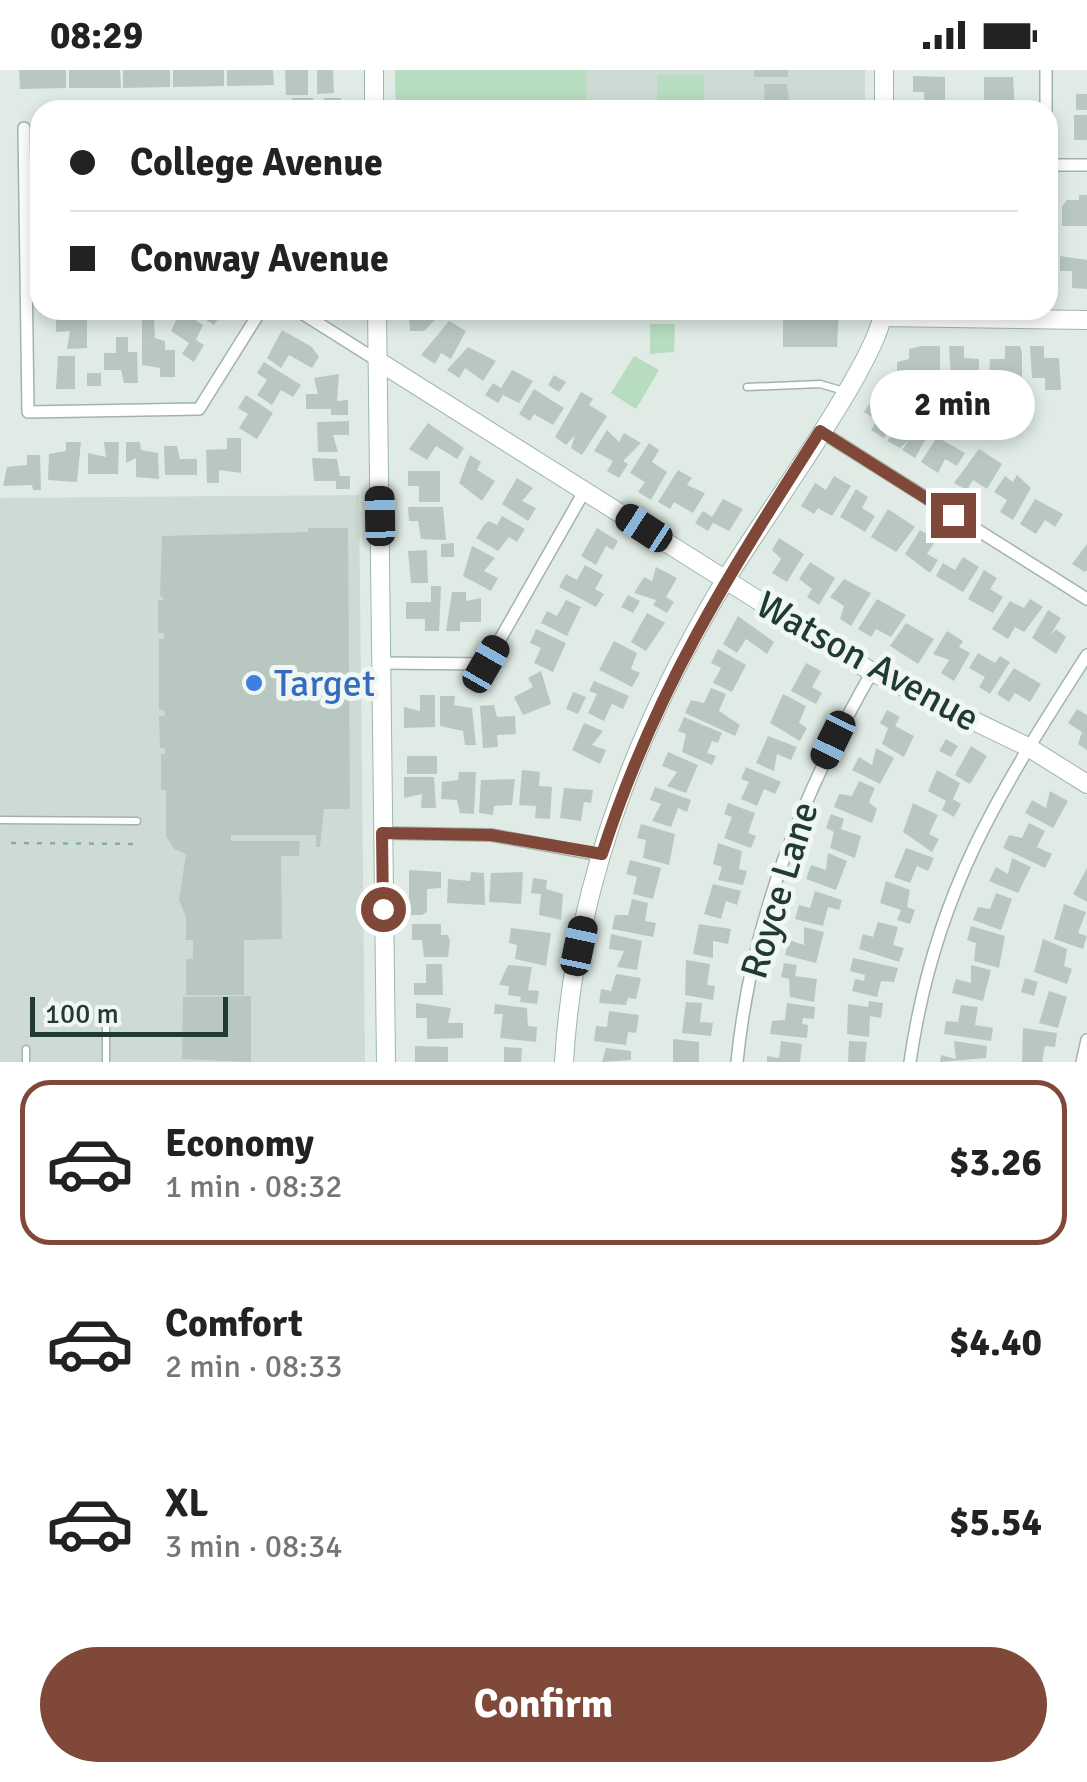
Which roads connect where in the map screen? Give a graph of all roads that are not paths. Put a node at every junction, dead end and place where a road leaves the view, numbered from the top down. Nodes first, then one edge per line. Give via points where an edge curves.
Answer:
1 (374, 70) edge
2 (884, 70) edge
3 (1046, 70) edge
4 (374, 100) edge
5 (884, 100) edge
6 (1046, 100) edge
7 (24, 128) dead end
8 (1087, 165) edge
9 (1058, 166) edge
10 (26, 170) junction
11 (30, 170) edge
12 (1058, 319) edge
13 (255, 320) edge
14 (313, 320) edge
15 (378, 320) edge
16 (881, 320) edge
17 (1087, 320) edge
18 (378, 361) junction
19 (747, 386) dead end
20 (845, 391) junction
21 (820, 431) junction
22 (584, 490) junction
23 (725, 580) junction
24 (1087, 599) edge
25 (1087, 654) edge
26 (383, 664) junction
27 (872, 672) junction
28 (1028, 747) junction
29 (1087, 784) edge
30 (0, 820) edge
31 (137, 821) dead end
32 (382, 833) junction
33 (602, 854) junction
34 (106, 1014) dead end
35 (1087, 1040) edge
36 (26, 1049) dead end
37 (26, 1062) edge
38 (106, 1062) edge
39 (386, 1062) edge
40 (564, 1062) edge
41 (737, 1062) edge
42 (910, 1062) edge
43 (1082, 1062) edge

1 - 4 street
2 - 5 street
3 - 6 street
7 - 10 street
8 - 9 street
10 - 11 street
10 - 13 street via 28,412 199,409
12 - 17 street
14 - 18 street, Watson Avenue
15 - 18 street
16 - 20 street
18 - 22 street, Watson Avenue
18 - 26 street
19 - 20 lane via 820,384
20 - 21 street
21 - 23 street
21 - 24 street
22 - 23 street, Watson Avenue
22 - 26 street via 486,664
23 - 27 street, Watson Avenue
23 - 33 street via 648,726
25 - 28 street
26 - 32 street
27 - 28 street, Watson Avenue
27 - 41 street, Royce Lane via 819,770 773,885
28 - 29 street, Watson Avenue
28 - 42 street via 970,847 946,908
30 - 31 lane
32 - 33 street via 491,835
32 - 39 street
33 - 40 street via 573,974
34 - 38 lane
35 - 43 street
36 - 37 lane

